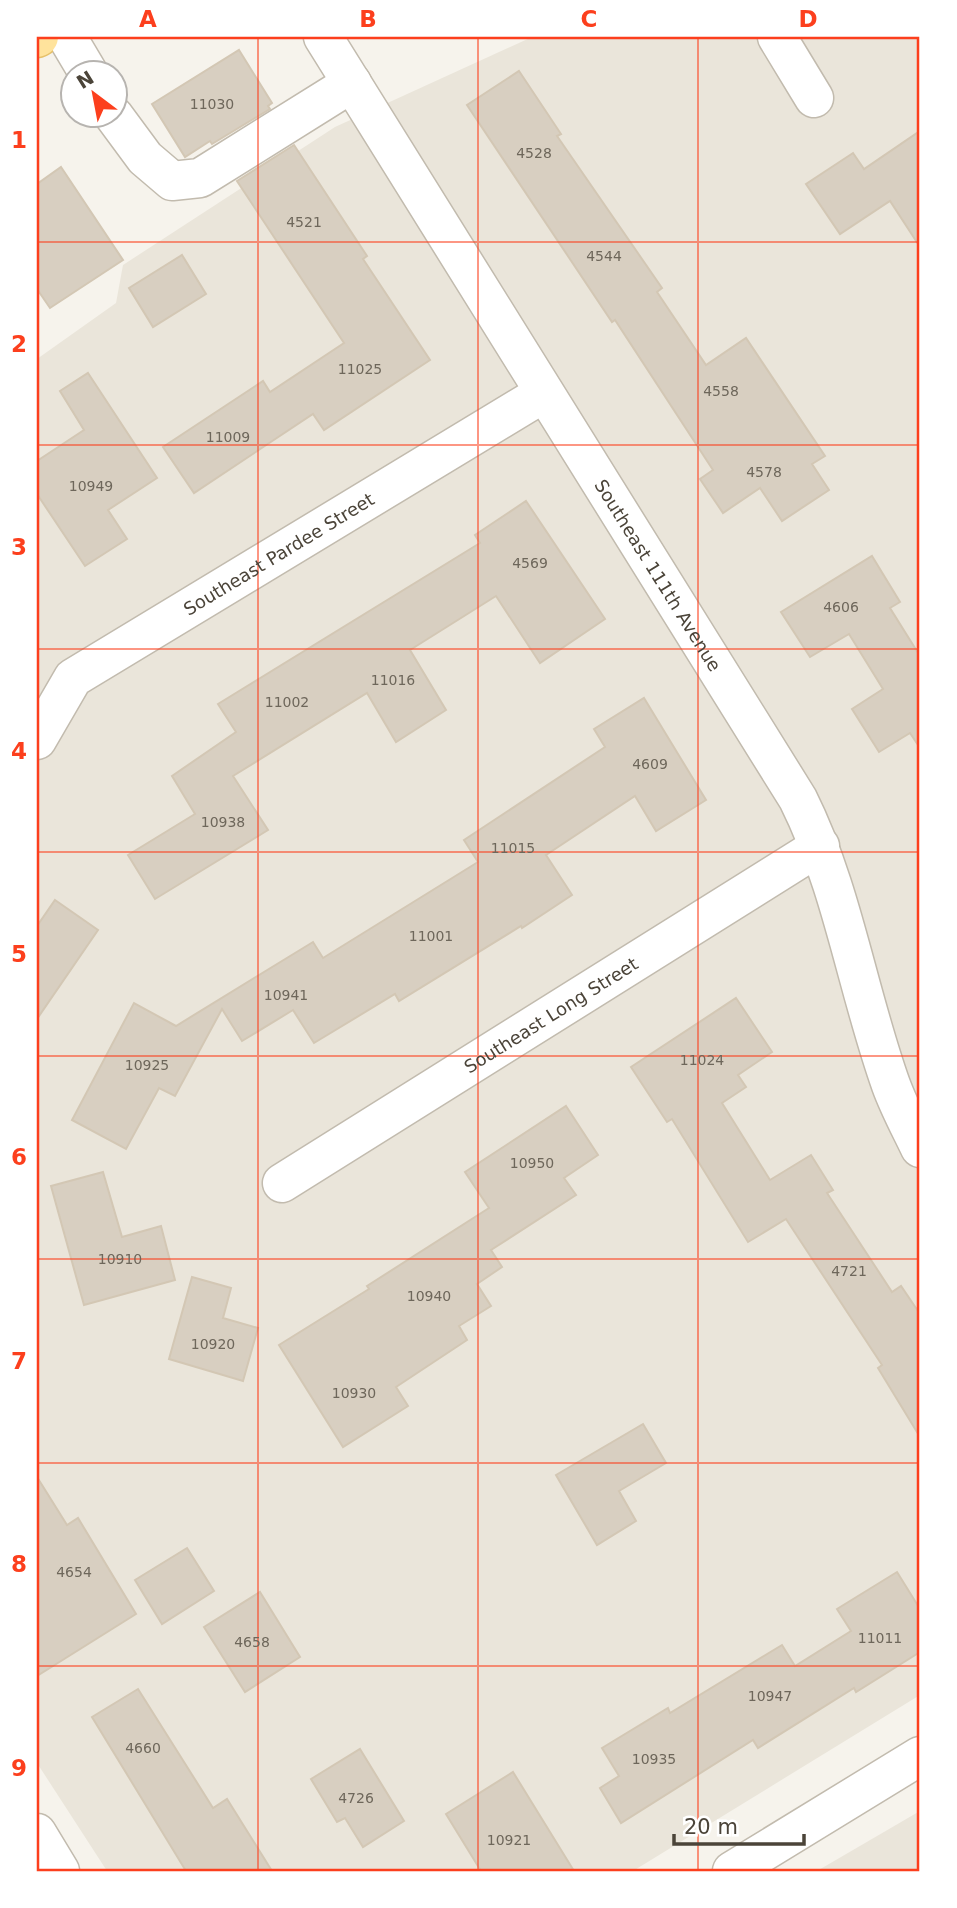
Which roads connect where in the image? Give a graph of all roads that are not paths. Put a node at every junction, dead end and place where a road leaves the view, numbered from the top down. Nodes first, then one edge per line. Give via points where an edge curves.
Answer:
1 (67, 37) edge
2 (323, 37) edge
3 (777, 37) edge
4 (81, 60) edge
5 (352, 83) junction
6 (814, 98) dead end
7 (124, 130) edge
8 (544, 393) junction
9 (37, 740) edge
10 (820, 846) junction
11 (920, 1148) edge
12 (282, 1183) dead end
13 (920, 1756) edge
14 (37, 1833) edge
15 (60, 1871) edge
16 (732, 1871) edge

1 - 4 street
2 - 5 street, Southeast 111th Avenue
3 - 6 street
5 - 7 street via 200,178 172,181 145,158
5 - 8 street, Southeast 111th Avenue
8 - 9 street, Southeast Pardee Street via 73,678
8 - 10 street, Southeast 111th Avenue via 798,799
10 - 11 street, Southeast 111th Avenue via 890,1082
10 - 12 street, Southeast Long Street
13 - 16 street
14 - 15 street

